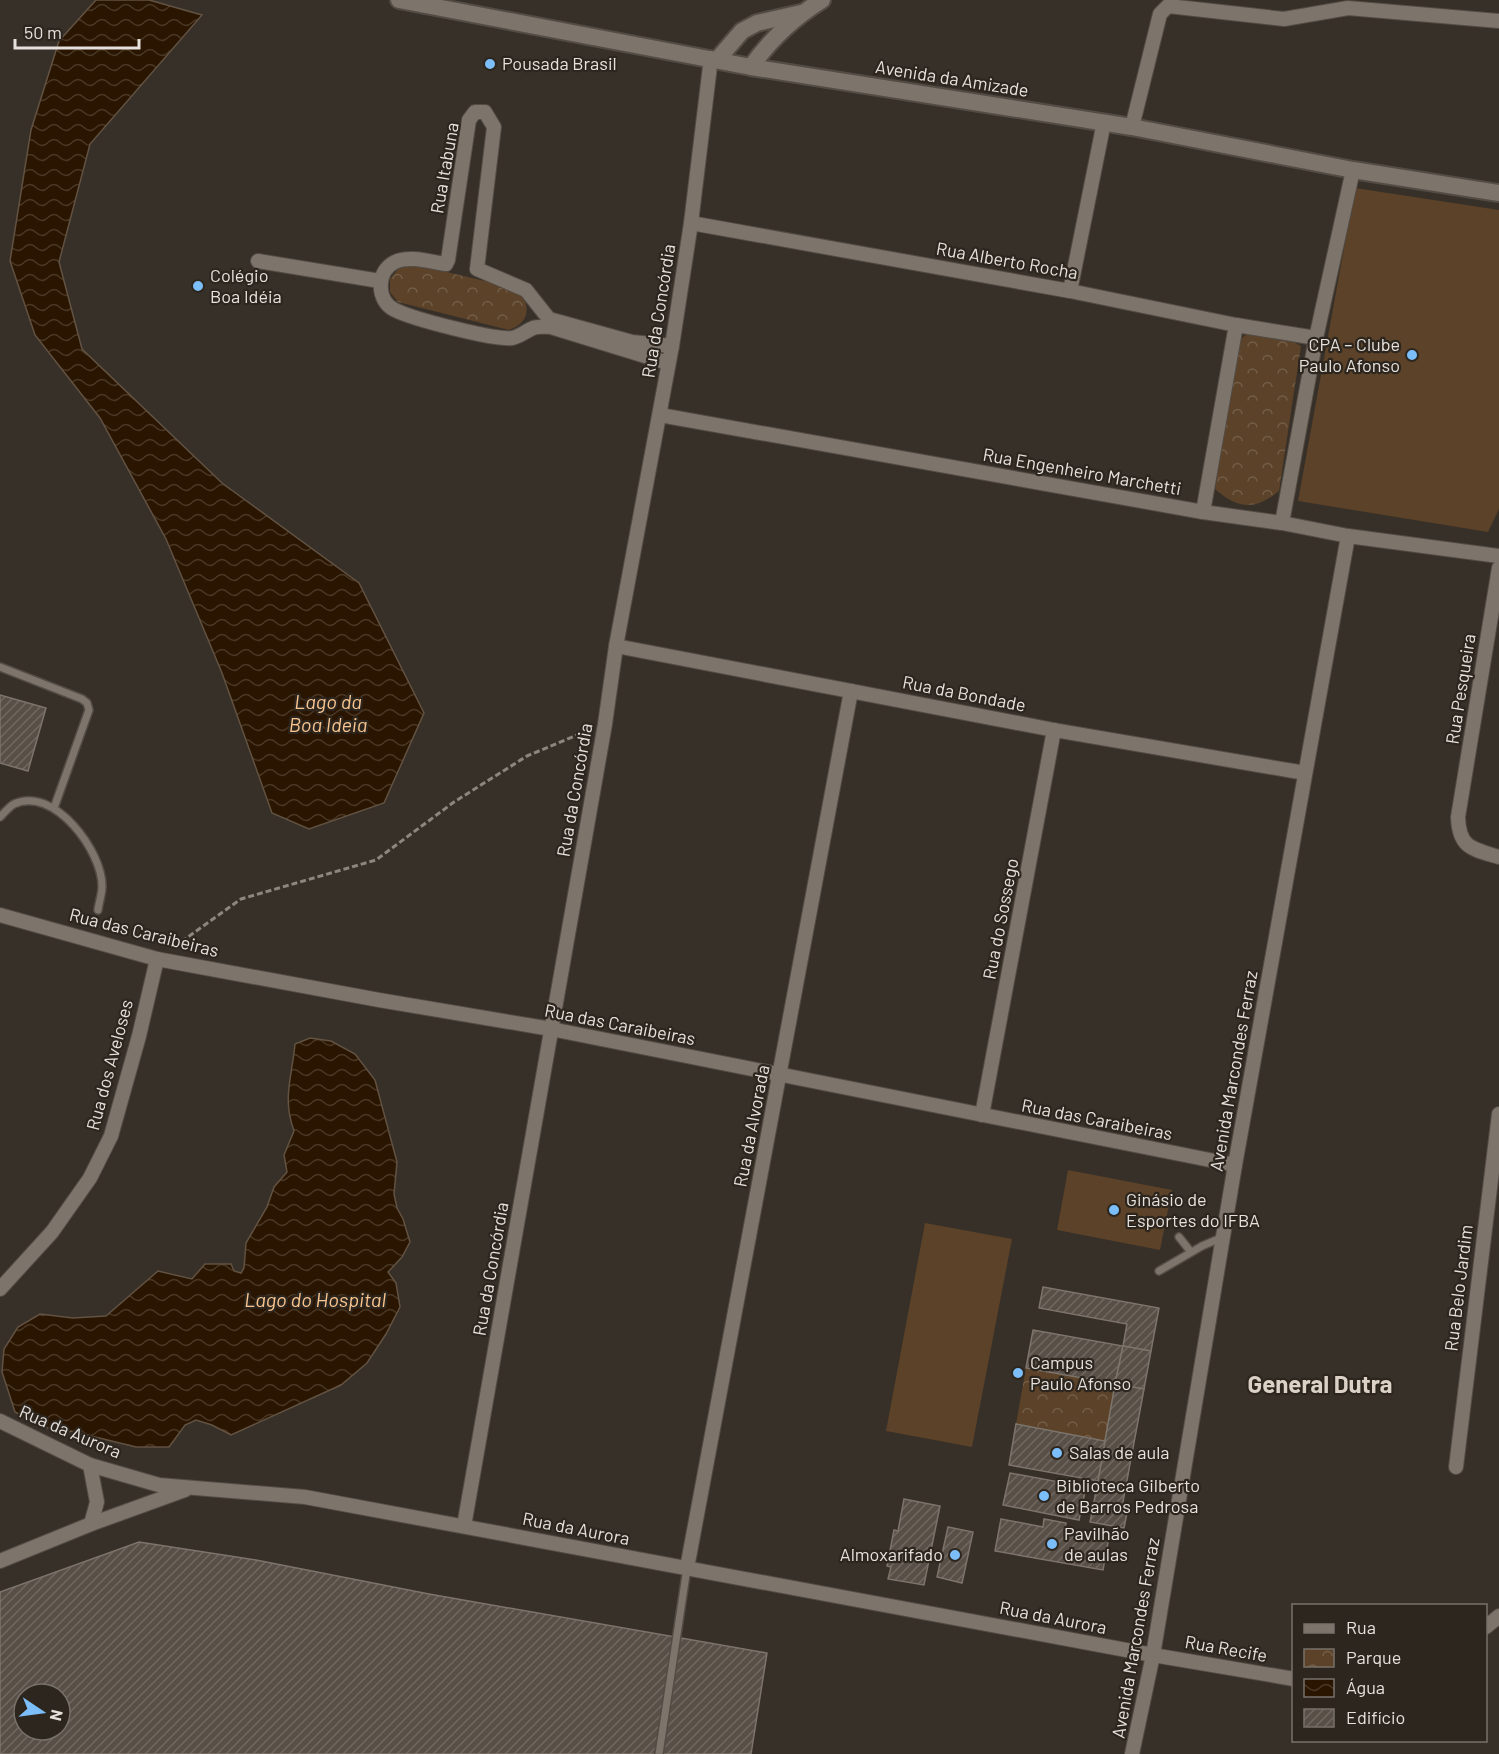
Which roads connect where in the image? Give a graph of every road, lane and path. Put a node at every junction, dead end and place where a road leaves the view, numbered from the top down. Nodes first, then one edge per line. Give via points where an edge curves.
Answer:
1 (399, 0) edge
2 (822, 0) edge
3 (801, 13) junction
4 (1499, 21) edge
5 (714, 59) junction
6 (751, 67) junction
7 (1104, 122) junction
8 (1132, 127) junction
9 (1353, 170) junction
10 (1499, 192) edge
11 (691, 223) junction
12 (258, 261) dead end
13 (380, 281) junction
14 (1070, 291) junction
15 (1236, 325) junction
16 (1316, 338) junction
17 (672, 346) junction
18 (668, 363) junction
19 (660, 415) junction
20 (1203, 512) junction
21 (1282, 523) junction
22 (1348, 536) junction
23 (1499, 556) edge
24 (1499, 568) edge
25 (616, 646) junction
26 (0, 667) edge
27 (851, 691) junction
28 (605, 724) junction
29 (1054, 730) junction
30 (1305, 773) junction
31 (54, 808) junction
32 (0, 817) edge
33 (1499, 857) edge
34 (98, 910) dead end
35 (0, 915) edge
36 (157, 959) junction
37 (551, 1029) junction
38 (780, 1076) junction
39 (1499, 1114) edge
40 (982, 1115) junction
41 (1235, 1166) junction
42 (1179, 1237) dead end
43 (1223, 1237) junction
44 (1191, 1252) junction
45 (1159, 1271) dead end
46 (0, 1289) edge
47 (0, 1421) edge
48 (90, 1465) junction
49 (1456, 1467) dead end
50 (191, 1488) junction
51 (91, 1524) junction
52 (464, 1526) junction
53 (0, 1561) edge
54 (687, 1568) junction
55 (1499, 1616) edge
56 (1487, 1625) edge
57 (1153, 1655) junction
58 (1292, 1679) edge
59 (659, 1754) edge
60 (1132, 1754) edge

1 - 5 street, Avenida da Amizade
2 - 3 street
3 - 5 street via 757,23 742,31
3 - 6 street
4 - 8 street via 1348,8 1284,19 1168,6 1160,14
5 - 6 street, Avenida da Amizade
5 - 11 street, Rua da Concórdia
6 - 7 street, Avenida da Amizade
7 - 8 street, Avenida da Amizade
7 - 14 street
8 - 9 street, Avenida da Amizade
9 - 10 street, Avenida da Amizade
9 - 16 street
11 - 14 street, Rua Alberto Rocha
11 - 17 street, Rua da Concórdia
12 - 13 street
13 - 17 street, Rua Itabuna via 394,262 408,259 446,264 469,120 475,112 484,112 494,127 477,270 526,290 549,319 632,342
13 - 18 street via 382,298 392,309 410,316 496,337 513,338 535,327 551,327
14 - 15 street, Rua Alberto Rocha
15 - 16 street, Rua Alberto Rocha
15 - 20 street
16 - 21 street
17 - 18 street, Rua da Concórdia
18 - 19 street, Rua da Concórdia
19 - 20 street, Rua Engenheiro Marchetti
19 - 25 street, Rua da Concórdia
20 - 21 street, Rua Engenheiro Marchetti
21 - 22 street, Rua Engenheiro Marchetti
22 - 23 street, Rua Engenheiro Marchetti
22 - 30 street, Avenida Marcondes Ferraz
24 - 33 street, Rua Pesqueira via 1458,817 1459,834 1471,849
25 - 27 street, Rua da Bondade
25 - 28 street, Rua da Concórdia
26 - 31 lane via 87,703 89,710
27 - 29 street, Rua da Bondade
27 - 38 street, Rua da Alvorada
28 - 36 path via 527,756 454,802 376,860 241,899
28 - 37 street, Rua da Concórdia
29 - 30 street, Rua da Bondade
29 - 40 street, Rua do Sossego
30 - 41 street, Avenida Marcondes Ferraz
31 - 32 lane via 24,802 13,805
31 - 34 lane via 85,840 98,866 102,886
35 - 36 street, Rua das Caraibeiras
36 - 37 street, Rua das Caraibeiras
36 - 46 street, Rua dos Aveloses via 111,1136 90,1178 52,1232
37 - 38 street, Rua das Caraibeiras
37 - 52 street, Rua da Concórdia
38 - 40 street, Rua das Caraibeiras
38 - 54 street, Rua da Alvorada
39 - 49 street, Rua Belo Jardim
40 - 41 street, Rua das Caraibeiras
41 - 43 street, Avenida Marcondes Ferraz
42 - 44 lane
43 - 44 lane
43 - 57 street, Avenida Marcondes Ferraz
44 - 45 lane
47 - 48 street, Rua da Aurora
48 - 50 street, Rua da Aurora via 159,1485
48 - 51 street via 97,1502
50 - 51 street
50 - 52 street, Rua da Aurora via 305,1497
51 - 53 street
52 - 54 street, Rua da Aurora
54 - 57 street, Rua da Aurora
54 - 59 lane
55 - 56 street
57 - 58 street, Rua Recife
57 - 60 street, Avenida Marcondes Ferraz

